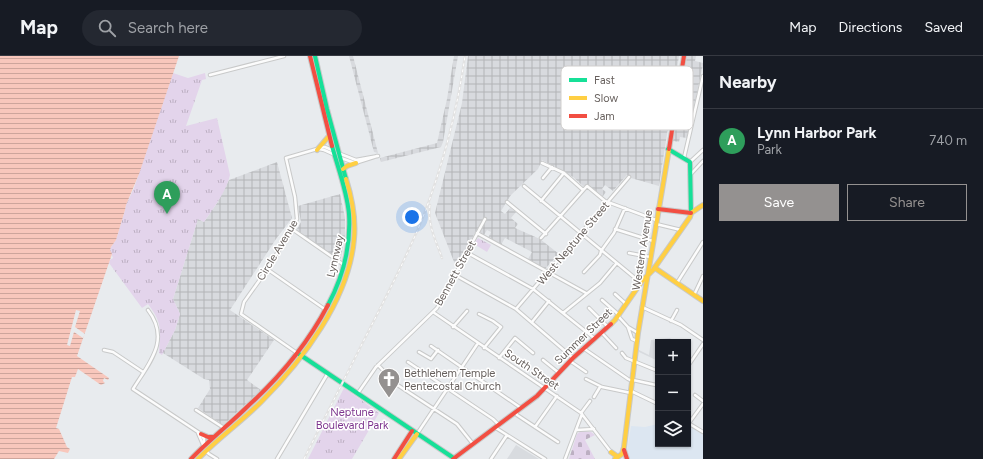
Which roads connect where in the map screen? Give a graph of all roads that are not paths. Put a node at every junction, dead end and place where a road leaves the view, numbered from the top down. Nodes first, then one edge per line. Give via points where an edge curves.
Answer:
1 (284, 56) edge
2 (310, 56) edge
3 (315, 56) edge
4 (684, 56) edge
5 (682, 66) edge
6 (210, 75) dead end
7 (703, 76) edge
8 (693, 119) edge
9 (671, 130) edge
10 (690, 130) edge
11 (329, 136) junction
12 (668, 149) junction
13 (317, 150) junction
14 (703, 150) edge
15 (335, 152) junction
16 (340, 158) junction
17 (684, 158) junction
18 (703, 161) edge
19 (356, 163) junction
20 (542, 163) dead end
21 (690, 163) junction
22 (552, 168) junction
23 (697, 168) junction
24 (343, 169) junction
25 (564, 173) junction
26 (690, 175) junction
27 (629, 177) dead end
28 (543, 178) dead end
29 (524, 186) dead end
30 (583, 190) junction
31 (540, 201) junction
32 (507, 202) dead end
33 (608, 202) junction
34 (702, 207) edge
35 (624, 208) junction
36 (658, 209) junction
37 (691, 213) junction
38 (560, 217) junction
39 (485, 219) dead end
40 (656, 222) junction
41 (292, 229) junction
42 (615, 229) junction
43 (681, 230) junction
44 (477, 233) junction
45 (546, 234) junction
46 (580, 234) junction
47 (541, 238) dead end
48 (653, 241) junction
49 (703, 242) edge
50 (601, 251) junction
51 (466, 252) junction
52 (629, 253) dead end
53 (650, 257) junction
54 (616, 264) junction
55 (345, 265) junction
56 (655, 268) junction
57 (267, 269) junction
58 (547, 272) junction
59 (584, 272) dead end
60 (455, 275) junction
61 (647, 276) junction
62 (703, 276) edge
63 (641, 283) junction
64 (677, 283) junction
65 (533, 289) junction
66 (586, 294) junction
67 (615, 294) dead end
68 (694, 294) junction
69 (602, 300) dead end
70 (703, 301) edge
71 (549, 302) junction
72 (626, 304) junction
73 (642, 307) junction
74 (589, 308) dead end
75 (516, 309) junction
76 (148, 310) dead end
77 (326, 310) junction
78 (677, 310) dead end
79 (467, 311) dead end
80 (433, 312) junction
81 (563, 313) junction
82 (479, 314) dead end
83 (618, 316) junction
84 (671, 321) junction
85 (532, 322) junction
86 (453, 327) junction
87 (608, 327) junction
88 (628, 327) junction
89 (601, 332) junction
90 (638, 333) junction
91 (594, 338) junction
92 (703, 340) edge
93 (637, 341) junction
94 (478, 343) junction
95 (703, 344) edge
96 (431, 346) dead end
97 (484, 348) junction
98 (583, 348) junction
99 (616, 348) dead end
100 (104, 350) dead end
101 (438, 350) junction
102 (419, 352) dead end
103 (533, 353) dead end
104 (622, 353) dead end
105 (299, 354) junction
106 (499, 358) junction
107 (543, 360) dead end
108 (572, 360) junction
109 (635, 361) junction
110 (408, 362) dead end
111 (691, 362) edge
112 (378, 365) junction
113 (462, 366) junction
114 (655, 370) edge
115 (144, 372) junction
116 (586, 372) dead end
117 (328, 373) junction
118 (559, 373) junction
119 (586, 379) dead end
120 (633, 380) junction
121 (655, 385) edge
122 (600, 387) junction
123 (446, 388) junction
124 (545, 388) junction
125 (631, 392) junction
126 (358, 394) junction
127 (695, 395) dead end
128 (556, 396) junction
129 (594, 397) dead end
130 (590, 400) dead end
131 (703, 402) edge
132 (655, 403) edge
133 (433, 408) junction
134 (522, 408) junction
135 (196, 410) dead end
136 (516, 413) junction
137 (581, 414) junction
138 (691, 420) edge
139 (691, 424) edge
140 (497, 426) junction
141 (535, 427) junction
142 (224, 428) junction
143 (594, 429) junction
144 (576, 430) junction
145 (414, 432) junction
146 (703, 432) edge
147 (199, 433) junction
148 (507, 435) junction
149 (214, 436) junction
150 (558, 442) dead end
151 (473, 444) junction
152 (204, 446) junction
153 (624, 447) junction
154 (206, 450) junction
155 (611, 452) joint
156 (616, 458) edge
157 (191, 459) edge
158 (198, 459) edge
159 (217, 459) edge
160 (277, 459) edge
161 (394, 459) edge
162 (399, 459) edge
163 (454, 459) edge
164 (491, 459) edge
165 (544, 459) edge
166 (565, 459) edge
167 (627, 459) edge

1 - 6 street
2 - 11 main road, Lynnway
3 - 15 main road, Lynnway
4 - 5 main road, Western Avenue
7 - 8 street
9 - 12 main road, Western Avenue
10 - 17 street
11 - 13 main road
11 - 15 main road, Lynnway
12 - 17 main road
12 - 36 main road, Western Avenue
13 - 15 street via 324,147
13 - 41 street, Circle Avenue via 286,158 298,216
14 - 21 street
15 - 16 main road, Lynnway
15 - 19 street via 356,160 378,156
15 - 55 main road, Lynnway via 349,218 349,242
16 - 19 street
16 - 24 main road, Lynnway
17 - 21 main road
18 - 23 street
19 - 24 main road
20 - 22 street
21 - 23 street
21 - 26 main road
22 - 25 street
22 - 28 street
23 - 26 street
24 - 105 main road, Lynnway via 354,219 352,258 335,303 325,321
25 - 30 street
25 - 31 street
26 - 37 main road
27 - 33 street, West Neptune Street
29 - 31 street
30 - 33 street via 587,186
30 - 38 street
31 - 38 street
32 - 45 street
33 - 35 street
33 - 46 street, West Neptune Street
34 - 37 main road, Summer Street
35 - 40 street
35 - 42 street
36 - 37 main road
36 - 40 main road, Western Avenue
37 - 43 main road, Summer Street
38 - 45 street
38 - 46 street
39 - 44 street, Bennett Street
40 - 43 street
40 - 48 main road, Western Avenue
41 - 55 street
41 - 57 street, Circle Avenue
42 - 48 street
42 - 50 street
43 - 56 main road, Summer Street
44 - 51 street, Bennett Street
44 - 58 street
45 - 47 street
46 - 50 street
46 - 58 street, West Neptune Street
48 - 53 main road, Western Avenue
49 - 64 street
50 - 54 street
50 - 59 street
51 - 60 street, Bennett Street
51 - 65 street
52 - 53 street
53 - 61 main road, Western Avenue
54 - 63 street
54 - 66 street via 600,283
55 - 77 main road, Lynnway
56 - 61 main road, Summer Street
56 - 64 main road
57 - 77 street
57 - 105 street, Circle Avenue via 244,302 241,314
58 - 65 street, West Neptune Street
58 - 66 street
60 - 75 street
60 - 80 street, Bennett Street
61 - 63 main road, Summer Street
61 - 73 main road, Western Avenue
62 - 68 street
63 - 72 main road, Summer Street
64 - 68 main road
65 - 71 street
65 - 75 street, West Neptune Street
66 - 81 street
67 - 72 street
68 - 70 main road
69 - 83 street
71 - 81 street
71 - 85 street
72 - 83 main road, Summer Street
73 - 84 street
73 - 90 main road, Western Avenue
74 - 87 street
75 - 85 street
76 - 115 street via 157,326 156,349
77 - 105 main road, Lynnway
78 - 84 street
79 - 86 street
80 - 86 street, South Street
80 - 112 street, Bennett Street
81 - 91 street
82 - 97 street via 501,327
83 - 87 main road, Summer Street
83 - 88 street
84 - 92 street
85 - 108 street
86 - 94 street, South Street
87 - 89 main road, Summer Street
88 - 90 street
88 - 93 street via 632,339
89 - 91 main road, Summer Street
89 - 99 street
90 - 93 main road, Western Avenue
91 - 98 main road, Summer Street
93 - 109 main road, Western Avenue
94 - 97 street, South Street
94 - 113 street
95 - 111 street
96 - 101 street
97 - 106 street, South Street
98 - 108 main road, Summer Street
98 - 120 street
100 - 115 street via 112,352
101 - 102 street via 431,359
101 - 113 street
103 - 106 street via 515,338
104 - 109 street via 625,358
105 - 117 main road
105 - 142 main road, Lynnway
105 - 154 main road, Lynnway via 264,399
106 - 124 street, South Street
107 - 118 street
108 - 116 street
108 - 118 main road, Summer Street
109 - 114 street
109 - 120 main road, Western Avenue
110 - 123 street
112 - 126 street, Bennett Street
112 - 133 street via 396,384
113 - 123 street
113 - 134 street
115 - 147 street via 133,389
117 - 126 main road
117 - 160 street
118 - 124 main road, Summer Street
119 - 122 street
120 - 121 street
120 - 125 main road, Western Avenue
122 - 125 street
122 - 129 street
123 - 133 street
123 - 140 street
124 - 128 street, South Street
124 - 134 main road, Summer Street
125 - 132 street
125 - 153 main road, Western Avenue
126 - 145 main road
127 - 131 street
128 - 137 street, South Street
128 - 141 street
130 - 137 street
131 - 138 street
133 - 145 street
133 - 151 street via 458,425
134 - 136 main road, Summer Street
135 - 142 street
136 - 140 main road, Summer Street
136 - 141 street
137 - 143 street, South Street
137 - 144 street
139 - 146 street
140 - 148 street
140 - 151 main road, Summer Street
141 - 150 street
142 - 149 main road, Lynnway
143 - 144 street
143 - 155 street, South Street
144 - 166 street
145 - 161 main road
145 - 162 main road
145 - 163 main road
147 - 149 main road
147 - 152 street via 204,439
148 - 164 street
148 - 165 street
149 - 152 main road, Lynnway
151 - 163 main road, Summer Street
152 - 154 street
152 - 157 main road, Lynnway
153 - 156 main road, Western Avenue via 622,454
153 - 167 main road, Western Avenue
154 - 158 main road, Lynnway
154 - 159 street
155 - 156 main road, South Street
156 - 167 main road

